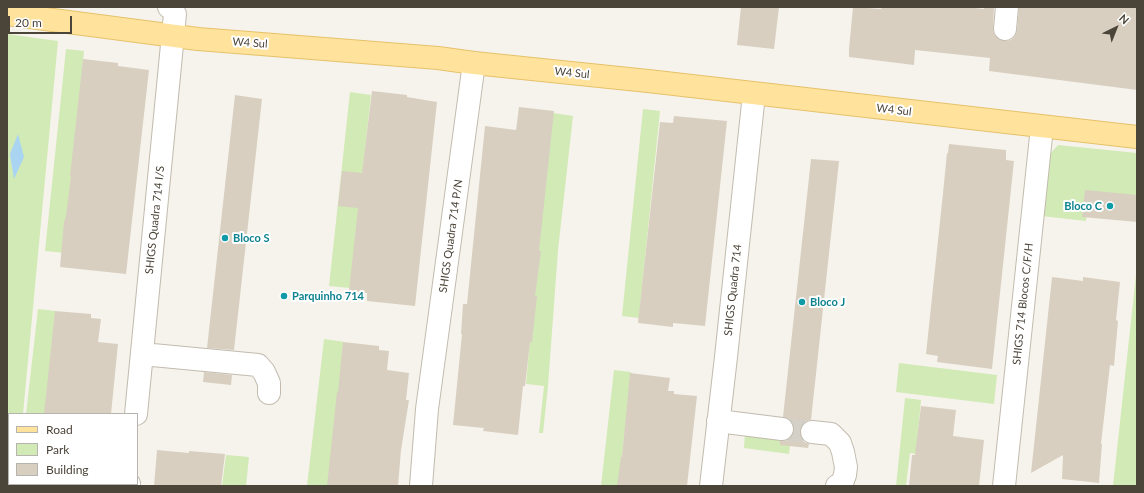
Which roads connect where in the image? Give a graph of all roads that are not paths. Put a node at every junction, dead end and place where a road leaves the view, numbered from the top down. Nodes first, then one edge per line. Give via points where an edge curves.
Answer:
1 (170, 7) edge
2 (1007, 7) edge
3 (7, 14) edge
4 (1005, 30) dead end
5 (173, 36) junction
6 (474, 63) junction
7 (754, 94) junction
8 (1042, 127) junction
9 (1137, 137) edge
10 (142, 354) junction
11 (269, 393) dead end
12 (136, 409) edge
13 (718, 421) junction
14 (782, 429) tunnel mouth
15 (812, 432) tunnel mouth
16 (1004, 484) edge
17 (421, 486) edge
18 (711, 486) edge
19 (837, 486) edge

1 - 5 street, SHIGS Quadra 714 I/S via 175,14
2 - 4 street
3 - 5 main road, W4 Sul
5 - 6 main road, W4 Sul
5 - 10 street, SHIGS Quadra 714 I/S
6 - 7 main road, W4 Sul
6 - 17 street, SHIGS Quadra 714 P/N via 427,409
7 - 8 main road, W4 Sul
7 - 13 street, SHIGS Quadra 714
8 - 9 main road, W4 Sul
8 - 16 street, SHIGS 714 Blocos C/F/H
10 - 11 street via 258,365 269,383
10 - 12 street, SHIGS Quadra 714 I/S
13 - 14 street
13 - 18 street, SHIGS Quadra 714
15 - 19 street via 831,434 840,443 846,466 842,483

